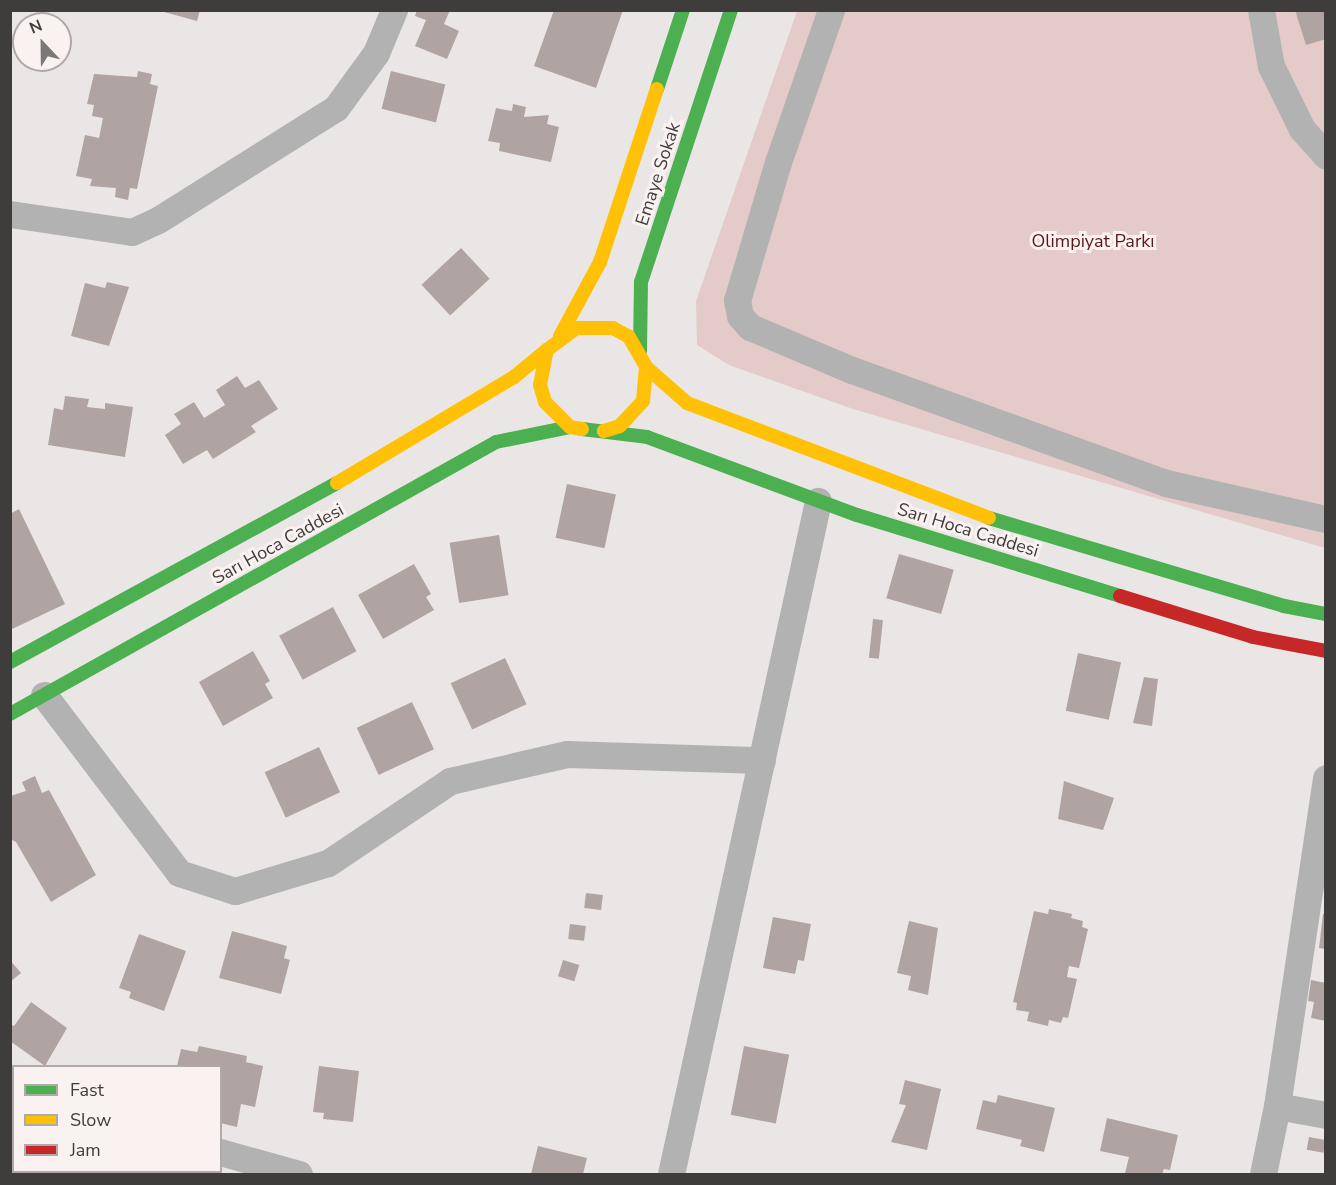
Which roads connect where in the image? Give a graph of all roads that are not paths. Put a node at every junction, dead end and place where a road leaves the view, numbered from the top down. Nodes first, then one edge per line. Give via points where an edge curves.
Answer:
1 (394, 10) edge
2 (683, 10) edge
3 (731, 10) edge
4 (831, 10) edge
5 (1261, 10) edge
6 (1326, 156) edge
7 (10, 214) edge
8 (560, 336) junction
9 (547, 350) junction
10 (640, 351) junction
11 (646, 367) junction
12 (570, 428) junction
13 (603, 431) junction
14 (818, 501) junction
15 (1326, 519) edge
16 (1326, 614) edge
17 (1326, 651) edge
18 (10, 662) edge
19 (44, 695) junction
20 (10, 714) edge
21 (762, 760) junction
22 (1326, 778) edge
23 (1277, 1106) junction
24 (1326, 1115) edge
25 (222, 1153) edge
26 (299, 1174) edge
27 (671, 1174) edge
28 (1263, 1174) edge

1 - 7 street via 376,53 336,108 158,220 132,232
2 - 8 street, Emaye Sokak via 600,262
3 - 10 street, Emaye Sokak via 641,282
4 - 15 street via 778,162 737,300 740,316 750,327 852,370 1166,483
5 - 6 street via 1271,66 1302,129
8 - 9 street
8 - 10 street via 594,324 613,328
9 - 12 street via 541,367 542,394 555,417
9 - 18 street, Sarı Hoca Caddesi via 514,377 266,525
10 - 11 street
11 - 13 street via 645,393 633,415
11 - 16 street, Sarı Hoca Caddesi via 687,403 988,518 1284,606
12 - 13 street
12 - 19 street, Sarı Hoca Caddesi via 496,442
13 - 14 street, Sarı Hoca Caddesi via 647,438
14 - 17 street, Sarı Hoca Caddesi via 1253,637
14 - 21 street
19 - 20 street, Sarı Hoca Caddesi
19 - 21 street via 178,873 235,891 328,863 450,781 567,754
21 - 27 street
22 - 23 street
23 - 24 street
23 - 28 street
25 - 26 street

